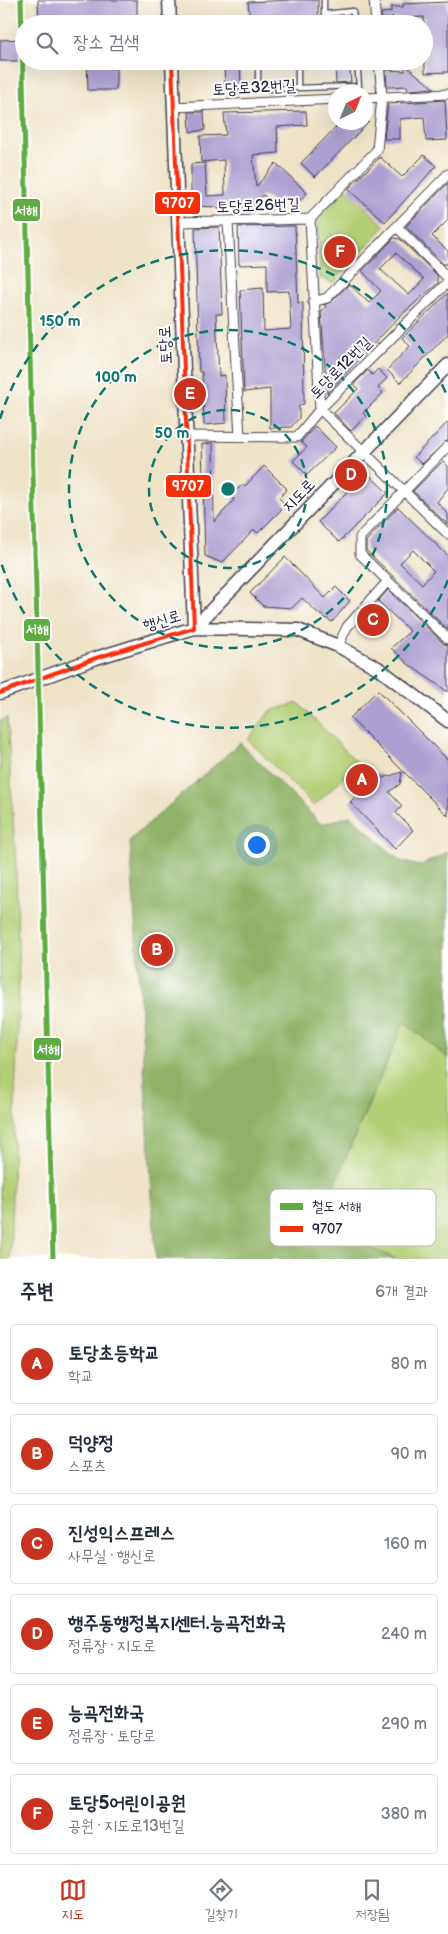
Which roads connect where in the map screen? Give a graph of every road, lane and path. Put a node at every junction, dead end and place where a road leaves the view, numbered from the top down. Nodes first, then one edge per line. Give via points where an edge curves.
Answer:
1 (169, 0) edge
2 (324, 0) edge
3 (374, 0) edge
4 (324, 14) joint
5 (170, 15) edge
6 (353, 15) edge
7 (375, 15) edge
8 (172, 70) edge
9 (258, 70) edge
10 (298, 70) edge
11 (358, 70) edge
12 (380, 70) edge
13 (298, 88) junction
14 (267, 89) junction
15 (448, 94) edge
16 (382, 97) junction
17 (373, 98) edge
18 (328, 100) edge
19 (268, 103) junction
20 (174, 107) junction
21 (448, 174) edge
22 (310, 219) junction
23 (177, 222) junction
24 (228, 222) junction
25 (397, 227) junction
26 (448, 278) edge
27 (448, 282) edge
28 (313, 302) junction
29 (448, 365) edge
30 (320, 409) junction
31 (186, 436) junction
32 (240, 437) junction
33 (448, 446) edge
34 (365, 451) junction
35 (405, 491) junction
36 (448, 534) edge
37 (388, 581) junction
38 (194, 628) junction
39 (448, 638) edge
40 (338, 646) junction
41 (0, 693) edge
42 (448, 721) edge

1 - 5 main road
2 - 4 lane
3 - 7 street
4 - 6 lane via 353,11
8 - 20 main road, 토당로
9 - 14 lane via 258,83
10 - 13 lane
11 - 13 lane via 359,86
12 - 16 street, 토당로26번길
13 - 14 lane
14 - 19 lane
15 - 16 street
16 - 17 street
16 - 22 street, 토당로26번길 via 378,150
18 - 19 street, 토당로32번길
19 - 20 street, 토당로32번길
20 - 23 main road, 토당로
21 - 25 street
22 - 24 street, 토당로26번길
22 - 28 street
23 - 24 street, 토당로26번길
23 - 31 main road, 토당로
24 - 32 street
25 - 26 street
25 - 28 street via 328,298
27 - 30 street, 토당로12번길
28 - 30 street
29 - 34 main road, 지도로
30 - 32 street, 토당로12번길 via 297,437
30 - 34 street
31 - 32 street, 토당로12번길
31 - 38 main road, 토당로
33 - 35 street
34 - 35 street
34 - 38 main road, 지도로
35 - 36 street
35 - 37 street via 360,537 360,554
37 - 39 street
37 - 40 street via 347,627
38 - 40 main road, 행신로 via 298,630
38 - 41 main road, 행신로 via 96,658
40 - 42 main road, 행신로 via 400,683

